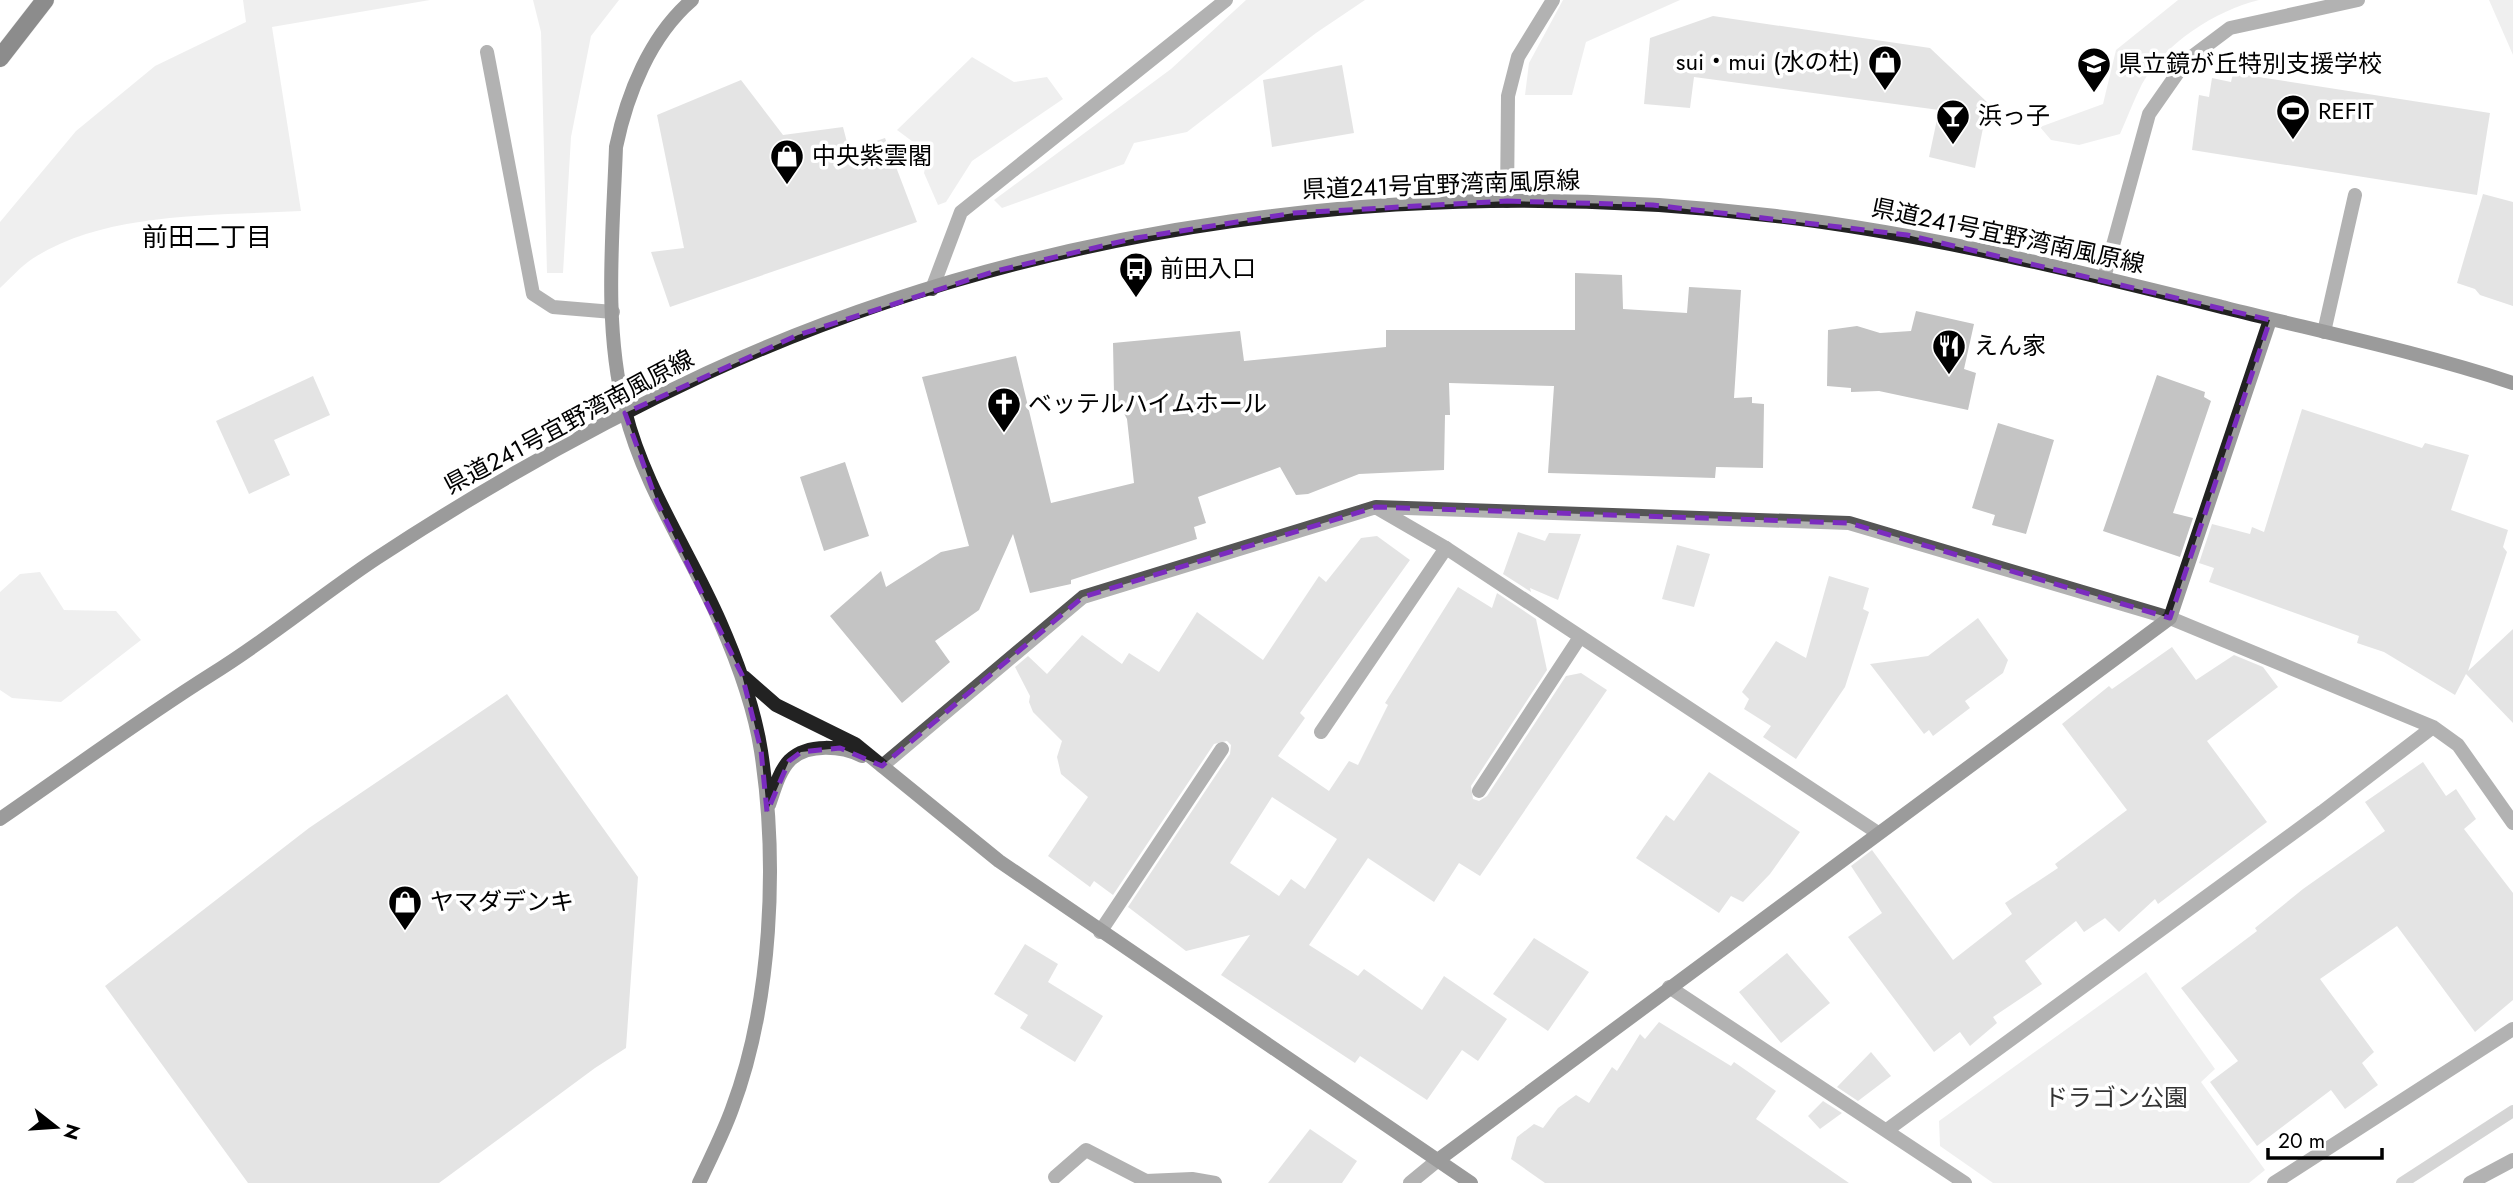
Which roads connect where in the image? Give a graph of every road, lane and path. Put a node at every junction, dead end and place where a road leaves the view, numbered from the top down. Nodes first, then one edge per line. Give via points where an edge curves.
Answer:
1 (692, 0) edge
2 (1226, 0) edge
3 (1553, 0) edge
4 (2358, 0) edge
5 (36, 3) edge
6 (487, 52) dead end
7 (0, 58) edge
8 (2355, 195) dead end
9 (1507, 201) junction
10 (2104, 278) junction
11 (932, 289) junction
12 (613, 313) junction
13 (2270, 320) junction
14 (2324, 332) junction
15 (2513, 383) edge
16 (625, 413) junction
17 (1376, 507) junction
18 (1446, 548) junction
19 (2170, 618) junction
20 (1580, 637) junction
21 (742, 675) junction
22 (2433, 727) junction
23 (1321, 732) dead end
24 (1222, 750) dead end
25 (882, 766) junction
26 (1479, 791) dead end
27 (767, 811) junction
28 (0, 819) edge
29 (2513, 823) edge
30 (1878, 833) junction
31 (1100, 932) junction
32 (1669, 987) junction
33 (2513, 1028) edge
34 (1887, 1130) junction
35 (1438, 1160) junction
36 (2513, 1160) edge
37 (1055, 1177) dead end
38 (699, 1183) edge
39 (1215, 1183) edge
40 (1410, 1183) edge
41 (1471, 1183) edge
42 (1965, 1183) edge
43 (2274, 1183) edge
44 (2470, 1183) edge

1 - 12 street via 639,74 622,115 616,147
2 - 11 street via 961,212
3 - 9 street via 1518,57 1508,96
4 - 10 street via 2230,29 2186,61 2149,114
5 - 7 main road
6 - 12 street via 533,295 553,307
8 - 14 street
9 - 10 street, 県道241号宜野湾南風原線 via 1653,205 1776,216 1979,249
9 - 11 street, 県道241号宜野湾南風原線 via 1362,207 1209,225 1066,253
10 - 13 street, 県道241号宜野湾南風原線
11 - 16 street, 県道241号宜野湾南風原線 via 798,335
12 - 16 street via 612,348
13 - 14 street, 県道241号宜野湾南風原線
13 - 19 street
14 - 15 street, 県道241号宜野湾南風原線
16 - 21 street via 657,502 720,620
16 - 28 street, 県道241号宜野湾南風原線 via 382,555
17 - 18 street
17 - 19 street via 1849,523
17 - 25 street via 1083,597
18 - 20 street
18 - 23 street
19 - 22 street
19 - 30 street
20 - 26 street
20 - 30 street
21 - 25 street via 776,705 838,733
21 - 27 street via 761,750
22 - 29 street via 2458,745
22 - 34 street
24 - 31 street
25 - 27 street via 840,748 801,752 789,761
25 - 31 street via 999,861
27 - 38 street via 767,948 754,1030 733,1108
30 - 32 street
31 - 35 street
32 - 34 street
32 - 35 street
33 - 43 street
34 - 42 street
35 - 40 street
35 - 41 street
36 - 44 street
37 - 39 street via 1086,1150 1146,1181

